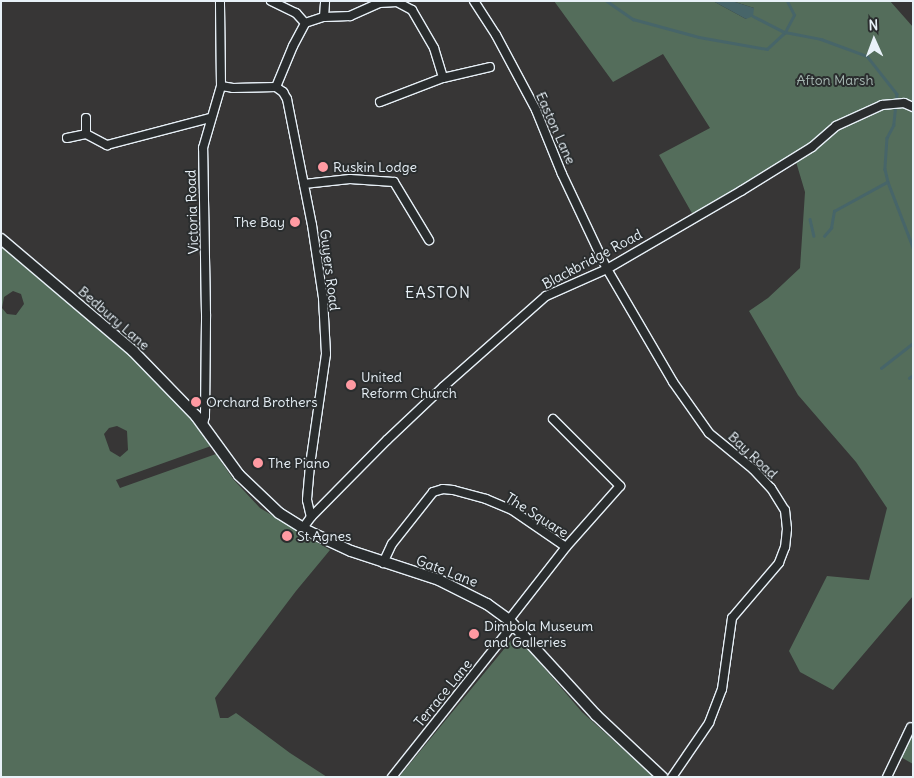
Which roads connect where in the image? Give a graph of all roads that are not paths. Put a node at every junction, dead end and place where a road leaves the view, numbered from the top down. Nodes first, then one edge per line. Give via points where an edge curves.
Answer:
1 (220, 1) edge
2 (270, 1) edge
3 (325, 1) edge
4 (474, 1) edge
5 (324, 18) junction
6 (305, 24) junction
7 (490, 67) dead end
8 (443, 78) junction
9 (221, 86) junction
10 (276, 87) junction
11 (380, 102) dead end
12 (913, 107) edge
13 (86, 118) dead end
14 (210, 118) junction
15 (86, 134) junction
16 (67, 138) dead end
17 (304, 184) junction
18 (1, 239) edge
19 (429, 240) dead end
20 (607, 269) junction
21 (553, 418) dead end
22 (203, 424) junction
23 (311, 517) junction
24 (303, 528) junction
25 (566, 547) junction
26 (383, 563) junction
27 (511, 622) junction
28 (911, 726) dead end
29 (392, 777) edge
30 (662, 777) edge
31 (672, 777) edge
32 (887, 777) edge

1 - 9 street, Victoria Road
2 - 6 street via 296,13
3 - 5 street
4 - 20 street, Easton Lane via 536,110
5 - 6 street
5 - 8 street via 350,16 379,3 397,2 412,10 421,22 434,48
6 - 10 street
7 - 8 street
8 - 11 street
9 - 10 street
9 - 14 street, Victoria Road
10 - 17 street, Guyers Road via 287,99
12 - 20 street, Blackbridge Road via 904,103 886,104 836,126 786,163
13 - 15 street
14 - 15 street via 107,145
14 - 22 street, Victoria Road via 203,148 206,325
15 - 16 street
17 - 19 street via 350,179 394,182
17 - 23 street, Guyers Road via 323,298 326,354 307,500
18 - 22 street, Bedbury Lane via 112,332
20 - 23 street, Blackbridge Road via 546,296 443,387
20 - 31 street, Bay Road via 673,382 709,433 753,469 785,510 785,548 779,563 732,618 722,689 709,723
21 - 25 street via 620,486
22 - 24 street, Gate Lane via 239,475 279,513
23 - 24 street, Blackbridge Road
24 - 26 street, Gate Lane
25 - 26 street, The Square via 512,510 486,499 443,489 433,492 392,544
25 - 27 street, The Square
26 - 27 street, Gate Lane via 457,588
27 - 29 street, Terrace Lane
27 - 30 street, Gate Lane via 596,715
28 - 32 street

